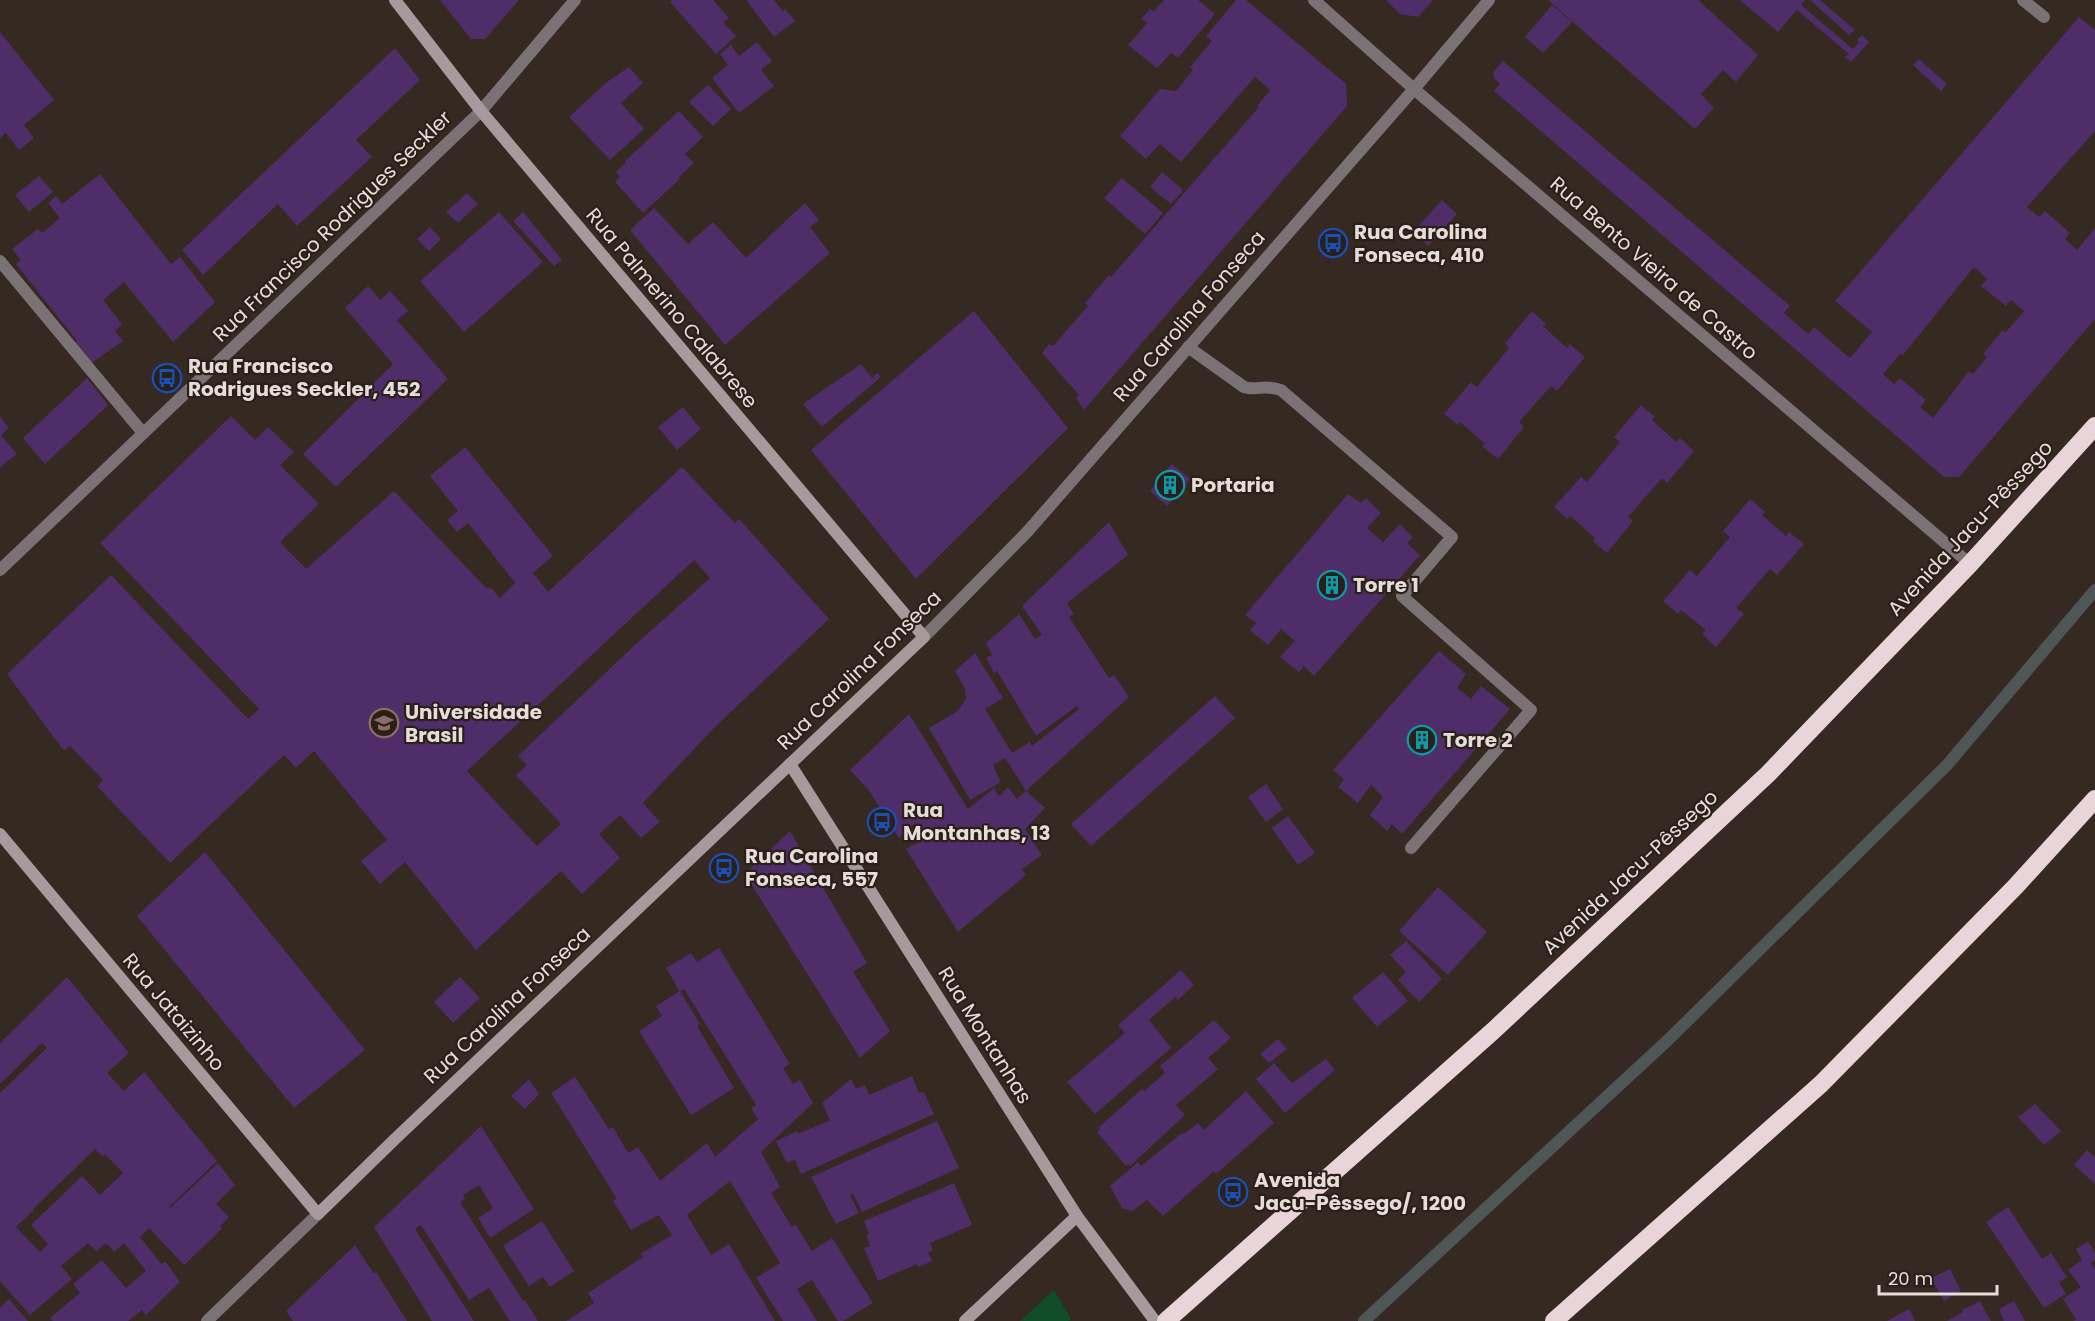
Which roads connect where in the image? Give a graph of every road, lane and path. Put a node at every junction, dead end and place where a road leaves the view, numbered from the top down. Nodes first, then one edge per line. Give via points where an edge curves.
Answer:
1 (395, 0) edge
2 (575, 0) edge
3 (1314, 0) edge
4 (1489, 0) edge
5 (2023, 0) edge
6 (2044, 17) dead end
7 (1414, 89) junction
8 (481, 111) junction
9 (0, 261) edge
10 (1188, 347) junction
11 (2095, 426) edge
12 (143, 433) junction
13 (1970, 564) junction
14 (0, 570) edge
15 (924, 637) junction
16 (790, 764) junction
17 (2095, 799) edge
18 (0, 834) edge
19 (1411, 848) dead end
20 (318, 1214) junction
21 (1077, 1216) junction
22 (207, 1321) edge
23 (965, 1321) edge
24 (1155, 1321) edge
25 (1166, 1321) edge
26 (1554, 1321) edge

1 - 8 street, Rua Palmerino Calabrese
2 - 8 street, Rua Francisco Rodrigues Seckler
3 - 7 street, Rua Bento Vieira de Castro
4 - 7 street, Rua Carolina Fonseca
5 - 6 street
7 - 10 street, Rua Carolina Fonseca
7 - 13 street, Rua Bento Vieira de Castro
8 - 12 street, Rua Francisco Rodrigues Seckler
8 - 15 street, Rua Palmerino Calabrese
9 - 12 street
10 - 15 street, Rua Carolina Fonseca via 1028,531
10 - 19 street via 1244,387 1269,386 1281,390 1452,537 1402,596 1531,710
11 - 13 highway, Avenida Jacu-Pêssego
12 - 14 street, Rua Francisco Rodrigues Seckler
13 - 25 highway, Avenida Jacu-Pêssego via 1768,774 1493,1031
15 - 16 street, Rua Carolina Fonseca
16 - 20 street, Rua Carolina Fonseca
16 - 21 street, Rua Montanhas
17 - 26 highway via 2015,887 1821,1084
18 - 20 street, Rua Jataizinho
20 - 22 street, Rua Carolina Fonseca
21 - 23 street
21 - 24 street, Rua Montanhas

